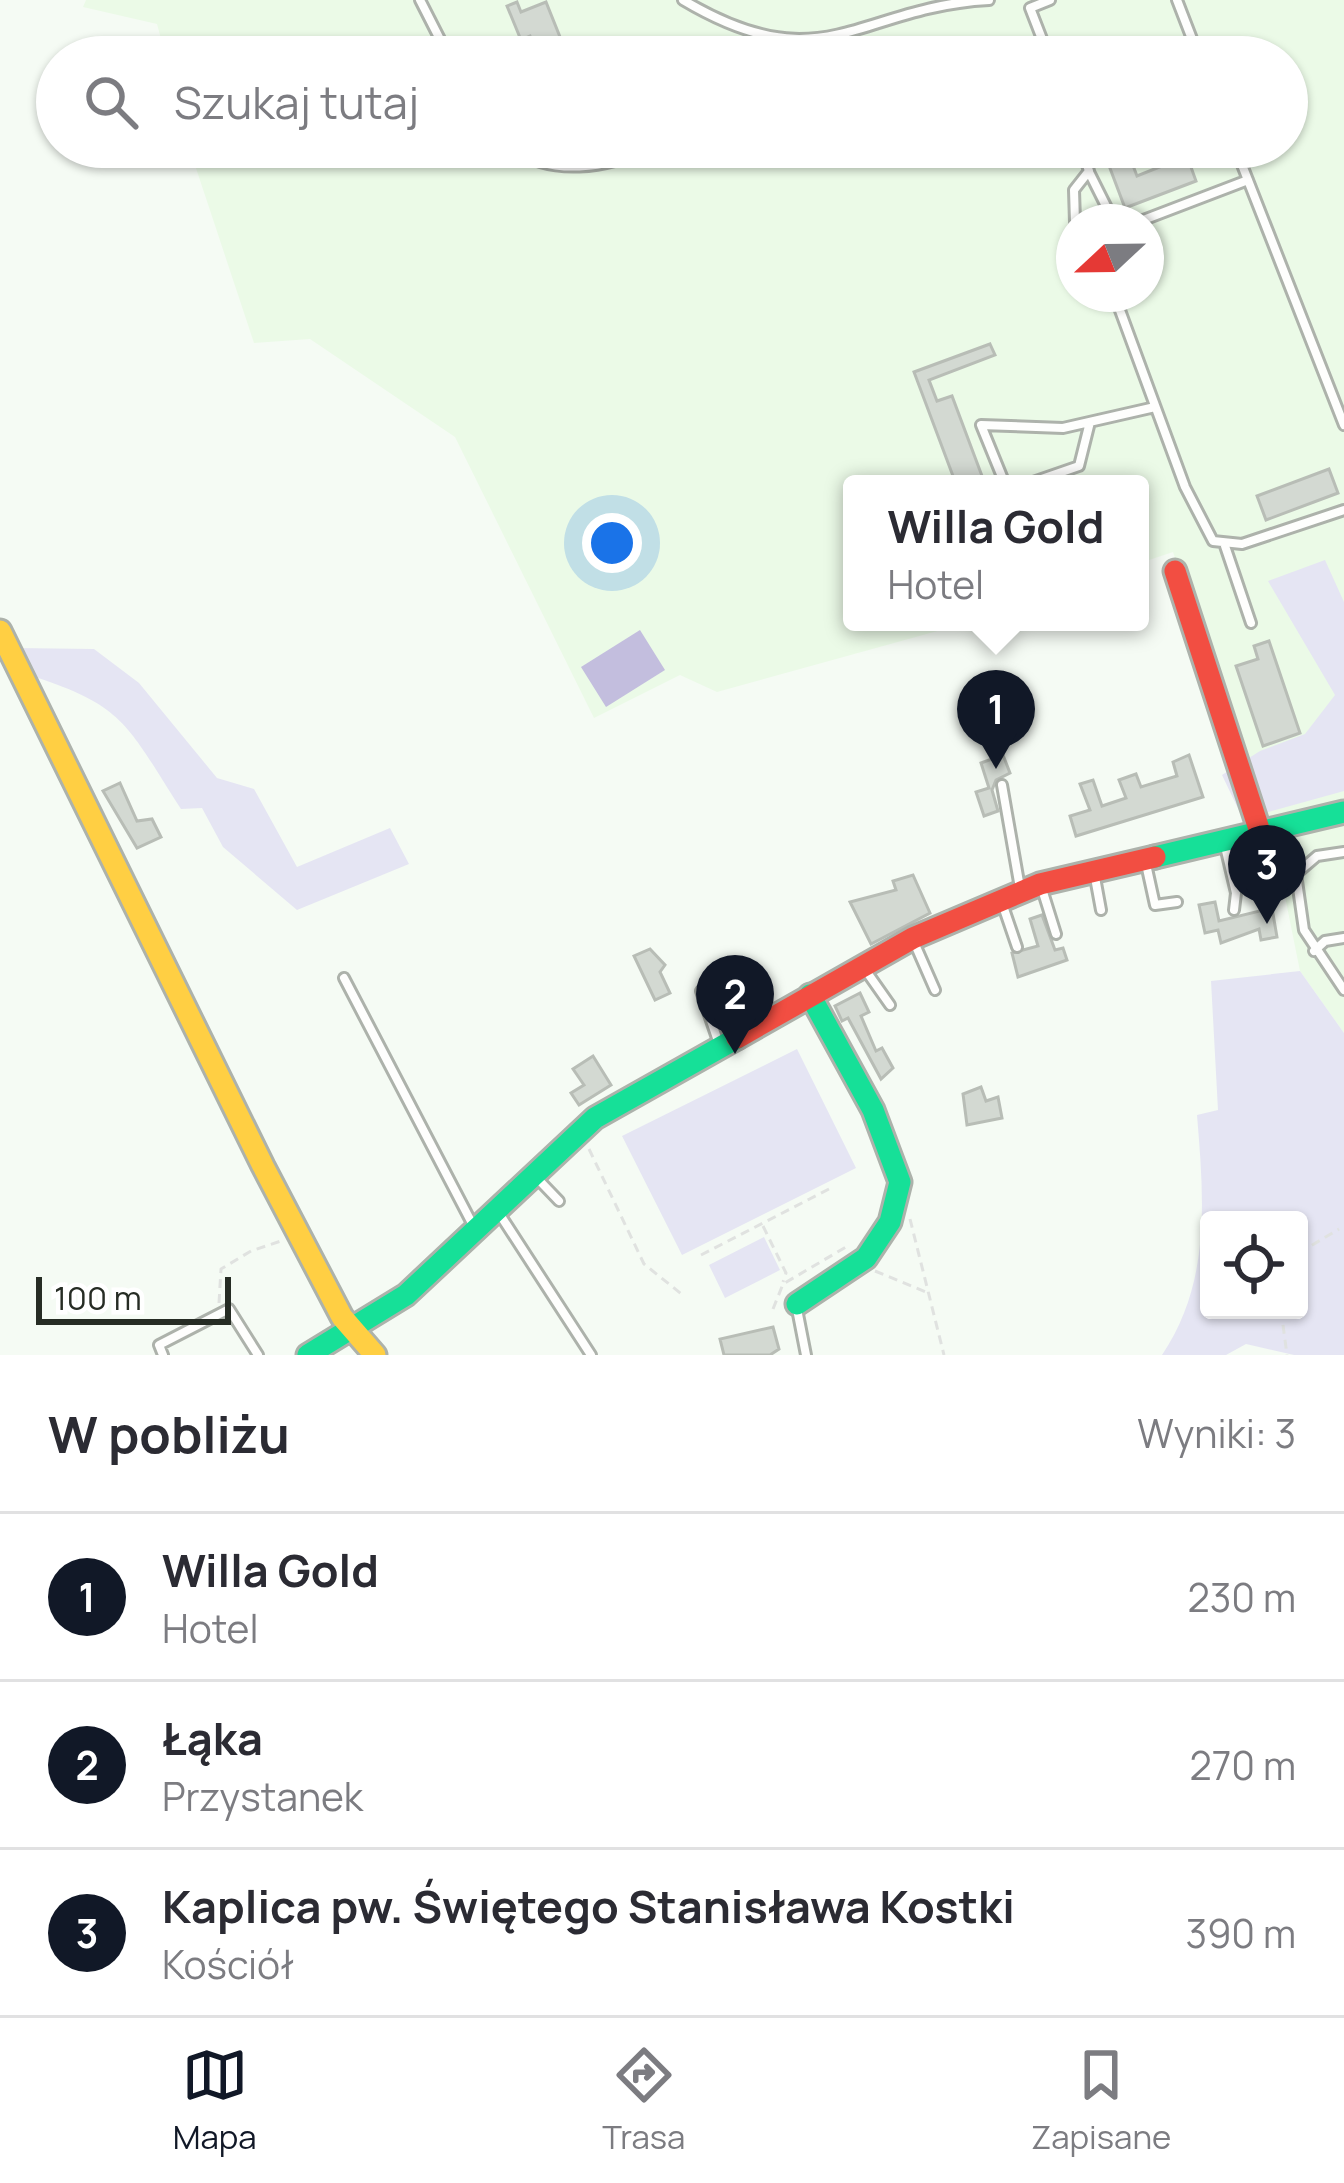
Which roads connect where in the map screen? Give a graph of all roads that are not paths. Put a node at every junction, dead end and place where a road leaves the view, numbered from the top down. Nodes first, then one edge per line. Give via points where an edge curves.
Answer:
1 (420, 0) edge
2 (683, 0) edge
3 (989, 0) edge
4 (1022, 0) edge
5 (1050, 0) edge
6 (1177, 0) edge
7 (1030, 8) junction
8 (438, 36) edge
9 (760, 36) edge
10 (844, 36) edge
11 (1041, 36) edge
12 (1191, 36) edge
13 (1088, 168) edge
14 (1243, 168) edge
15 (1089, 171) junction
16 (1248, 180) junction
17 (1074, 204) edge
18 (1105, 204) edge
19 (1164, 212) edge
20 (1121, 312) edge
21 (1155, 407) junction
22 (1091, 421) junction
23 (1344, 425) edge
24 (1001, 475) edge
25 (1053, 475) edge
26 (1344, 509) edge
27 (1225, 546) junction
28 (1174, 571) dead end
29 (1251, 623) dead end
30 (0, 631) edge
31 (1002, 785) dead end
32 (1344, 812) edge
33 (1256, 833) junction
34 (1223, 841) junction
35 (1344, 852) edge
36 (1145, 859) junction
37 (1094, 871) junction
38 (1020, 890) junction
39 (1177, 902) dead end
40 (1265, 904) dead end
41 (1101, 910) dead end
42 (1234, 910) dead end
43 (1056, 934) dead end
44 (913, 938) junction
45 (1344, 938) edge
46 (1017, 947) dead end
47 (1315, 952) junction
48 (863, 966) junction
49 (753, 969) dead end
50 (344, 978) dead end
51 (1344, 989) edge
52 (935, 990) dead end
53 (810, 995) junction
54 (890, 1005) dead end
55 (720, 1045) junction
56 (531, 1172) junction
57 (560, 1201) dead end
58 (496, 1209) junction
59 (476, 1230) junction
60 (796, 1304) joint
61 (352, 1332) junction
62 (163, 1355) edge
63 (258, 1355) edge
64 (308, 1355) edge
65 (374, 1355) edge
66 (591, 1355) edge
67 (806, 1355) edge

1 - 8 lane
2 - 9 lane
3 - 10 lane
4 - 7 lane
5 - 7 lane
6 - 12 lane
7 - 11 lane
13 - 15 lane
14 - 16 lane
15 - 17 lane via 1074,190
15 - 18 lane
16 - 19 lane
16 - 23 lane
20 - 21 lane
21 - 22 lane
21 - 27 lane via 1198,517 1213,542
22 - 24 lane via 1036,430 981,425
22 - 25 lane via 1079,466
26 - 27 lane
27 - 29 lane
28 - 33 street
30 - 61 street via 133,910
31 - 38 lane
32 - 33 street
33 - 34 street
33 - 40 lane
34 - 36 street
34 - 42 lane
35 - 47 lane via 1317,856 1296,874
36 - 37 street
36 - 39 lane via 1155,905
37 - 38 street
37 - 41 lane
38 - 43 lane
38 - 44 street
38 - 46 lane
44 - 48 street
44 - 52 lane
45 - 47 lane
47 - 51 lane
48 - 53 street
48 - 54 lane
49 - 55 lane via 701,991
50 - 59 lane
53 - 55 street
53 - 60 street via 874,1110 901,1183 890,1222 849,1272
55 - 56 street via 595,1118
56 - 57 lane
56 - 58 street
58 - 59 street
58 - 66 lane
59 - 61 street
60 - 67 lane
61 - 64 street
61 - 65 street
62 - 63 lane via 159,1345 229,1309

